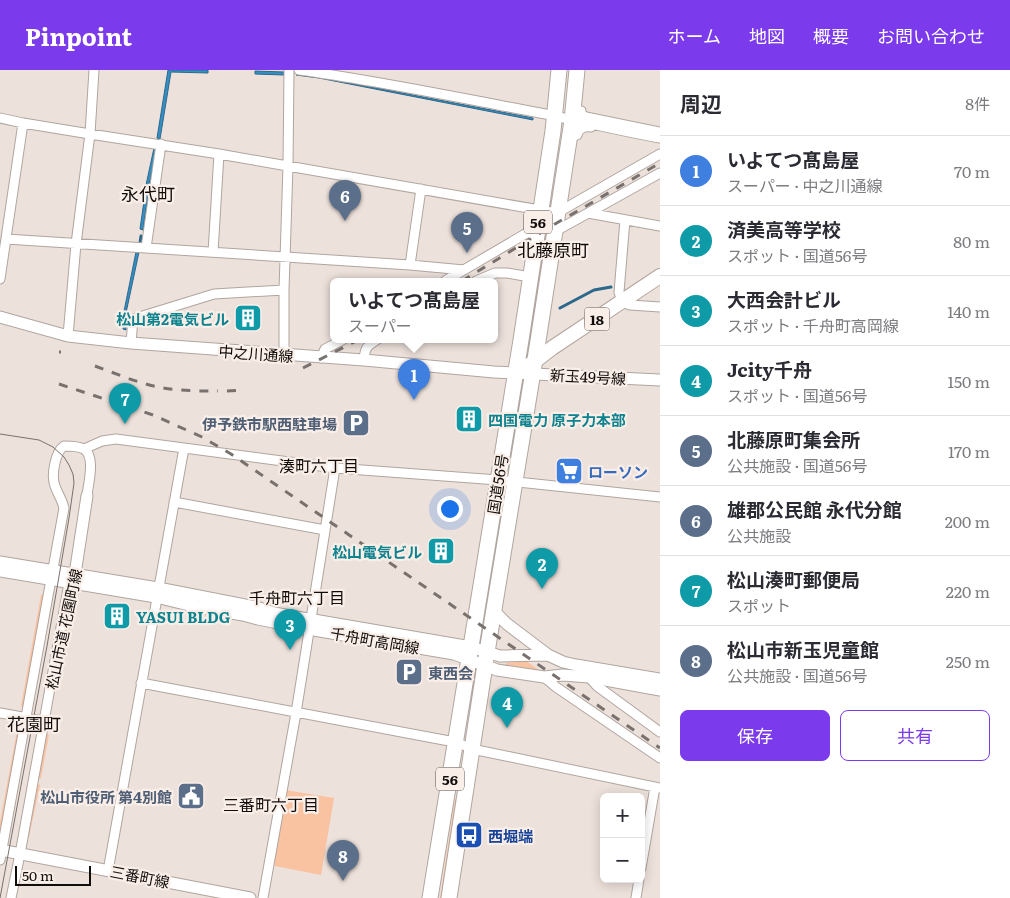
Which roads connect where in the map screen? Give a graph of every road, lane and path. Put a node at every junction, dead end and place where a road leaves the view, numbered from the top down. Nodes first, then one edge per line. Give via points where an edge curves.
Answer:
1 (94, 70) edge
2 (289, 70) edge
3 (299, 70) edge
4 (559, 70) edge
5 (578, 70) edge
6 (343, 73) edge
7 (554, 117) junction
8 (0, 118) edge
9 (575, 121) junction
10 (23, 123) junction
11 (660, 132) edge
12 (90, 134) junction
13 (660, 140) edge
14 (161, 144) junction
15 (219, 154) junction
16 (660, 154) edge
17 (288, 166) junction
18 (660, 173) edge
19 (422, 189) junction
20 (540, 210) junction
21 (557, 213) junction
22 (588, 213) junction
23 (625, 220) junction
24 (660, 226) edge
25 (537, 227) junction
26 (554, 232) junction
27 (6, 239) junction
28 (76, 244) junction
29 (146, 248) junction
30 (213, 252) junction
31 (285, 257) junction
32 (410, 265) junction
33 (464, 270) junction
34 (660, 276) edge
35 (530, 277) junction
36 (450, 278) edge
37 (483, 278) edge
38 (0, 279) edge
39 (284, 290) junction
40 (622, 302) junction
41 (660, 307) edge
42 (0, 317) edge
43 (68, 336) junction
44 (131, 343) junction
45 (336, 343) edge
46 (372, 343) edge
47 (284, 355) junction
48 (321, 358) junction
49 (364, 360) junction
50 (533, 368) junction
51 (515, 373) junction
52 (660, 380) edge
53 (184, 448) junction
54 (84, 449) junction
55 (335, 468) junction
56 (498, 480) junction
57 (514, 482) junction
58 (87, 496) joint
59 (660, 497) edge
60 (174, 502) junction
61 (326, 530) junction
62 (0, 562) edge
63 (0, 571) edge
64 (52, 575) junction
65 (72, 579) junction
66 (157, 592) junction
67 (494, 612) junction
68 (309, 624) junction
69 (470, 653) junction
70 (548, 655) junction
71 (486, 659) junction
72 (584, 670) junction
73 (544, 677) junction
74 (660, 679) edge
75 (141, 683) junction
76 (660, 690) edge
77 (0, 713) edge
78 (296, 713) junction
79 (26, 718) junction
80 (44, 721) junction
81 (660, 732) edge
82 (456, 742) junction
83 (472, 749) junction
84 (660, 758) edge
85 (658, 787) edge
86 (645, 849) edge
87 (1, 854) edge
88 (24, 855) junction
89 (108, 871) junction
90 (638, 883) edge
91 (11, 898) edge
92 (250, 898) edge
93 (263, 898) edge
94 (430, 898) edge
95 (449, 898) edge
96 (636, 898) edge

1 - 12 street
2 - 17 street
3 - 6 street
4 - 7 highway, 国道56号 / 56
5 - 9 highway, 国道56号 / 56
6 - 7 street
7 - 9 street
7 - 20 highway, 国道56号 / 56
8 - 10 street
9 - 11 street via 581,111 586,117
9 - 13 street
9 - 13 street via 578,135 585,126
9 - 21 highway, 国道56号 / 56
10 - 12 street
10 - 27 street
12 - 14 street
12 - 28 street
14 - 15 street
14 - 29 street
15 - 17 street
15 - 30 street
16 - 21 street
17 - 19 street
17 - 31 street
18 - 22 street
19 - 20 street
19 - 32 street
20 - 21 street
20 - 25 highway, 国道56号 / 56
21 - 26 highway, 国道56号 / 56
22 - 23 street
22 - 26 street
23 - 24 street
23 - 40 street
25 - 33 street
25 - 35 highway, 国道56号 / 56
26 - 50 highway, 国道56号 / 56
27 - 28 street
27 - 38 street
28 - 29 street
28 - 43 street
29 - 30 street
30 - 31 street
31 - 32 street
31 - 39 street
32 - 33 street
33 - 36 street
34 - 40 main road, 18
35 - 37 street via 495,273
35 - 51 highway, 国道56号 / 56
39 - 44 street via 214,294 132,319
39 - 47 street
40 - 41 street
40 - 50 main road, 18 via 552,348
42 - 43 street, 中之川通線
43 - 44 street, 中之川通線
44 - 47 street, 中之川通線
45 - 48 street via 325,349
46 - 49 street via 364,352
47 - 48 street, 中之川通線
48 - 49 street, 中之川通線
49 - 51 street, 中之川通線
50 - 51 main road, 18
50 - 52 street, 新玉49号線
50 - 57 highway, 国道56号 / 56
51 - 56 highway, 国道56号 / 56
53 - 54 street, 松山市道 花園町線 via 116,439
53 - 55 street
53 - 60 street
54 - 58 street, 松山市道 花園町線 via 91,464
54 - 64 street, 松山市道 花園町線 via 64,446 57,455 55,486 64,508
55 - 56 street
55 - 61 street
56 - 57 street
56 - 69 highway, 国道56号 / 56
57 - 59 street
57 - 67 highway, 国道56号 / 56
58 - 65 street, 松山市道 花園町線
60 - 61 street
60 - 66 street
61 - 68 street
62 - 64 street, 千舟町高岡線
63 - 64 street, 千舟町高岡線
64 - 65 street, 千舟町高岡線
64 - 79 street, 松山市道 花園町線
65 - 66 street, 千舟町高岡線
65 - 80 street, 松山市道 花園町線
66 - 68 street, 千舟町高岡線 via 256,607
66 - 75 street
67 - 70 street
67 - 71 highway, 国道56号 / 56
68 - 69 street, 千舟町高岡線
68 - 78 street
69 - 71 street, 千舟町高岡線
69 - 82 highway, 国道56号 / 56
70 - 71 street, 千舟町高岡線
70 - 72 street, 千舟町高岡線
71 - 73 street, 千舟町高岡線 via 497,670
71 - 83 highway, 国道56号 / 56
72 - 73 street, 千舟町高岡線
72 - 74 street, 千舟町高岡線
72 - 76 street, 千舟町高岡線
72 - 81 street via 597,686
73 - 84 street
75 - 78 street
75 - 89 street
77 - 79 street
78 - 82 street
78 - 93 street
79 - 80 street
79 - 87 street, 松山市道 花園町線
80 - 88 street, 松山市道 花園町線
82 - 83 street
82 - 94 highway, 国道56号 / 56
83 - 85 street
83 - 95 highway, 国道56号 / 56
85 - 86 street
87 - 88 street, 三番町線
88 - 89 street, 三番町線
88 - 91 street, 松山市道 花園町線
89 - 92 street, 三番町線
90 - 96 street

